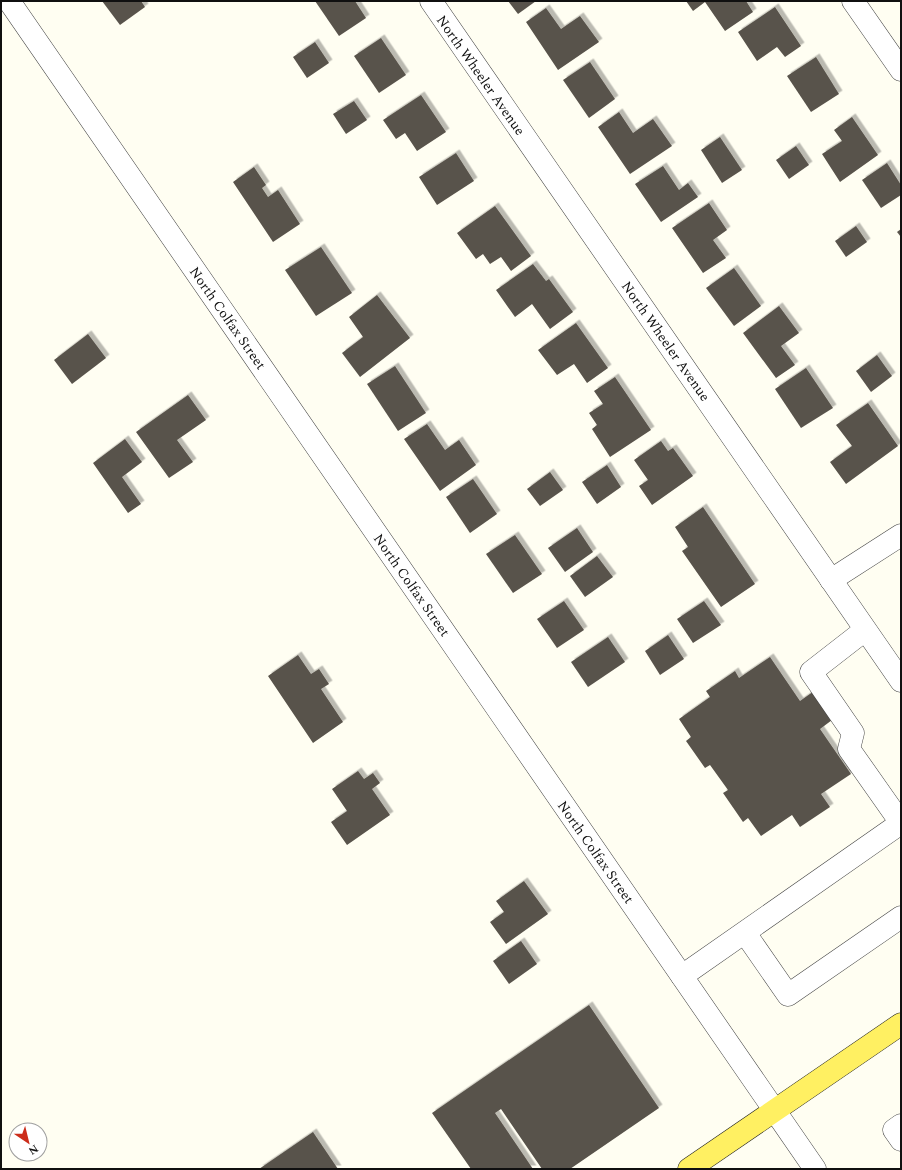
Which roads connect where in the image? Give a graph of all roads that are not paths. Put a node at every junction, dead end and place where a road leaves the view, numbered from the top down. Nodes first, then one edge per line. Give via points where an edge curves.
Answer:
1 (9, 1) edge
2 (430, 1) edge
3 (853, 1) edge
4 (901, 70) edge
5 (901, 535) edge
6 (831, 580) junction
7 (865, 630) junction
8 (901, 681) edge
9 (901, 823) edge
10 (901, 917) edge
11 (744, 933) junction
12 (682, 976) junction
13 (901, 1024) edge
14 (774, 1111) junction
15 (901, 1125) edge
16 (901, 1140) edge
17 (689, 1169) edge
18 (815, 1169) edge

1 - 12 street, North Colfax Street
2 - 6 street, North Wheeler Avenue
3 - 4 street
5 - 6 street
6 - 7 street, North Wheeler Avenue
7 - 8 street, North Wheeler Avenue
7 - 9 street via 811,672 853,733 849,749
9 - 11 street
10 - 11 street via 788,995
11 - 12 street
12 - 14 street, North Colfax Street
13 - 14 main road
14 - 17 main road
14 - 18 street, North Colfax Street
15 - 16 street via 894,1130

